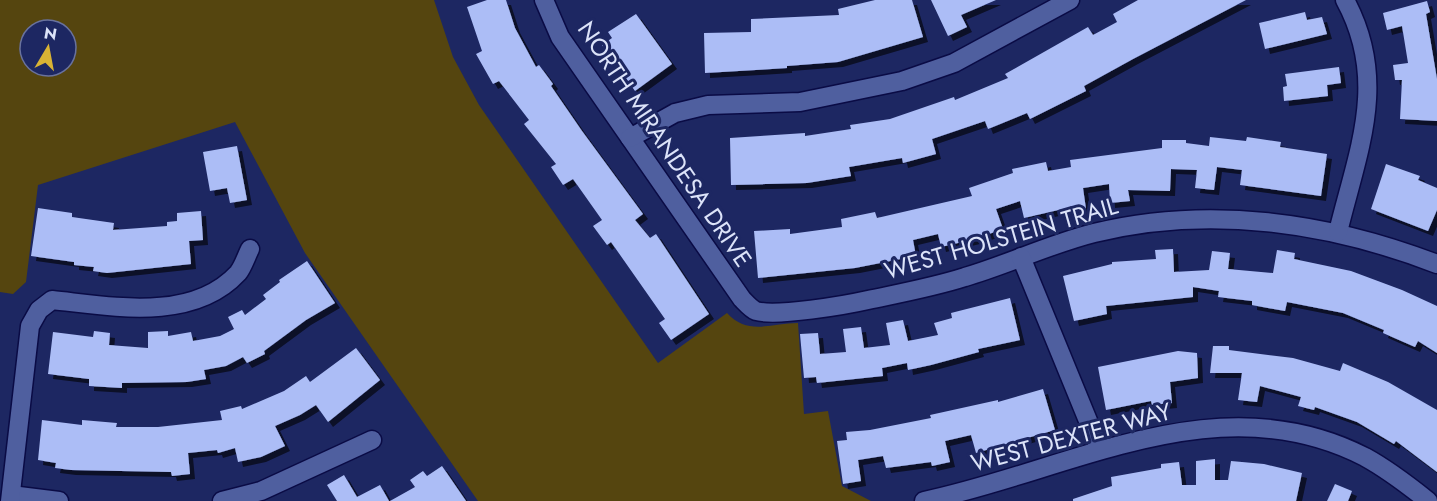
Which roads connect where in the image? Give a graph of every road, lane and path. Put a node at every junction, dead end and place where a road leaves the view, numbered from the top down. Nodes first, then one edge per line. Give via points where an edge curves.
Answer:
1 (544, 0) edge
2 (1070, 0) edge
3 (1345, 0) edge
4 (630, 138) junction
5 (1338, 232) junction
6 (250, 249) dead end
7 (1020, 257) junction
8 (1437, 264) edge
9 (754, 310) joint
10 (372, 440) dead end
11 (1100, 450) junction
12 (10, 498) edge
13 (59, 501) edge
14 (222, 501) edge
15 (924, 501) edge
16 (1428, 501) edge

1 - 4 street, NORTH MIRANDESA DRIVE via 560,37
2 - 4 street via 954,63 902,81 800,102 708,105 675,113
3 - 5 street via 1361,35 1369,70 1368,99
4 - 9 street, NORTH MIRANDESA DRIVE via 742,299
5 - 7 street, WEST HOLSTEIN TRAIL via 1262,221 1142,224 1094,233
5 - 8 street, WEST HOLSTEIN TRAIL
6 - 12 street via 239,272 202,297 169,306 132,309 52,300 39,310 30,326
7 - 9 street, WEST HOLSTEIN TRAIL via 966,277 858,303 773,313
7 - 11 street
10 - 14 street via 261,491
11 - 15 street, WEST DEXTER WAY
11 - 16 street, WEST DEXTER WAY via 1180,430 1230,426 1280,430 1323,440 1364,457
12 - 13 street

